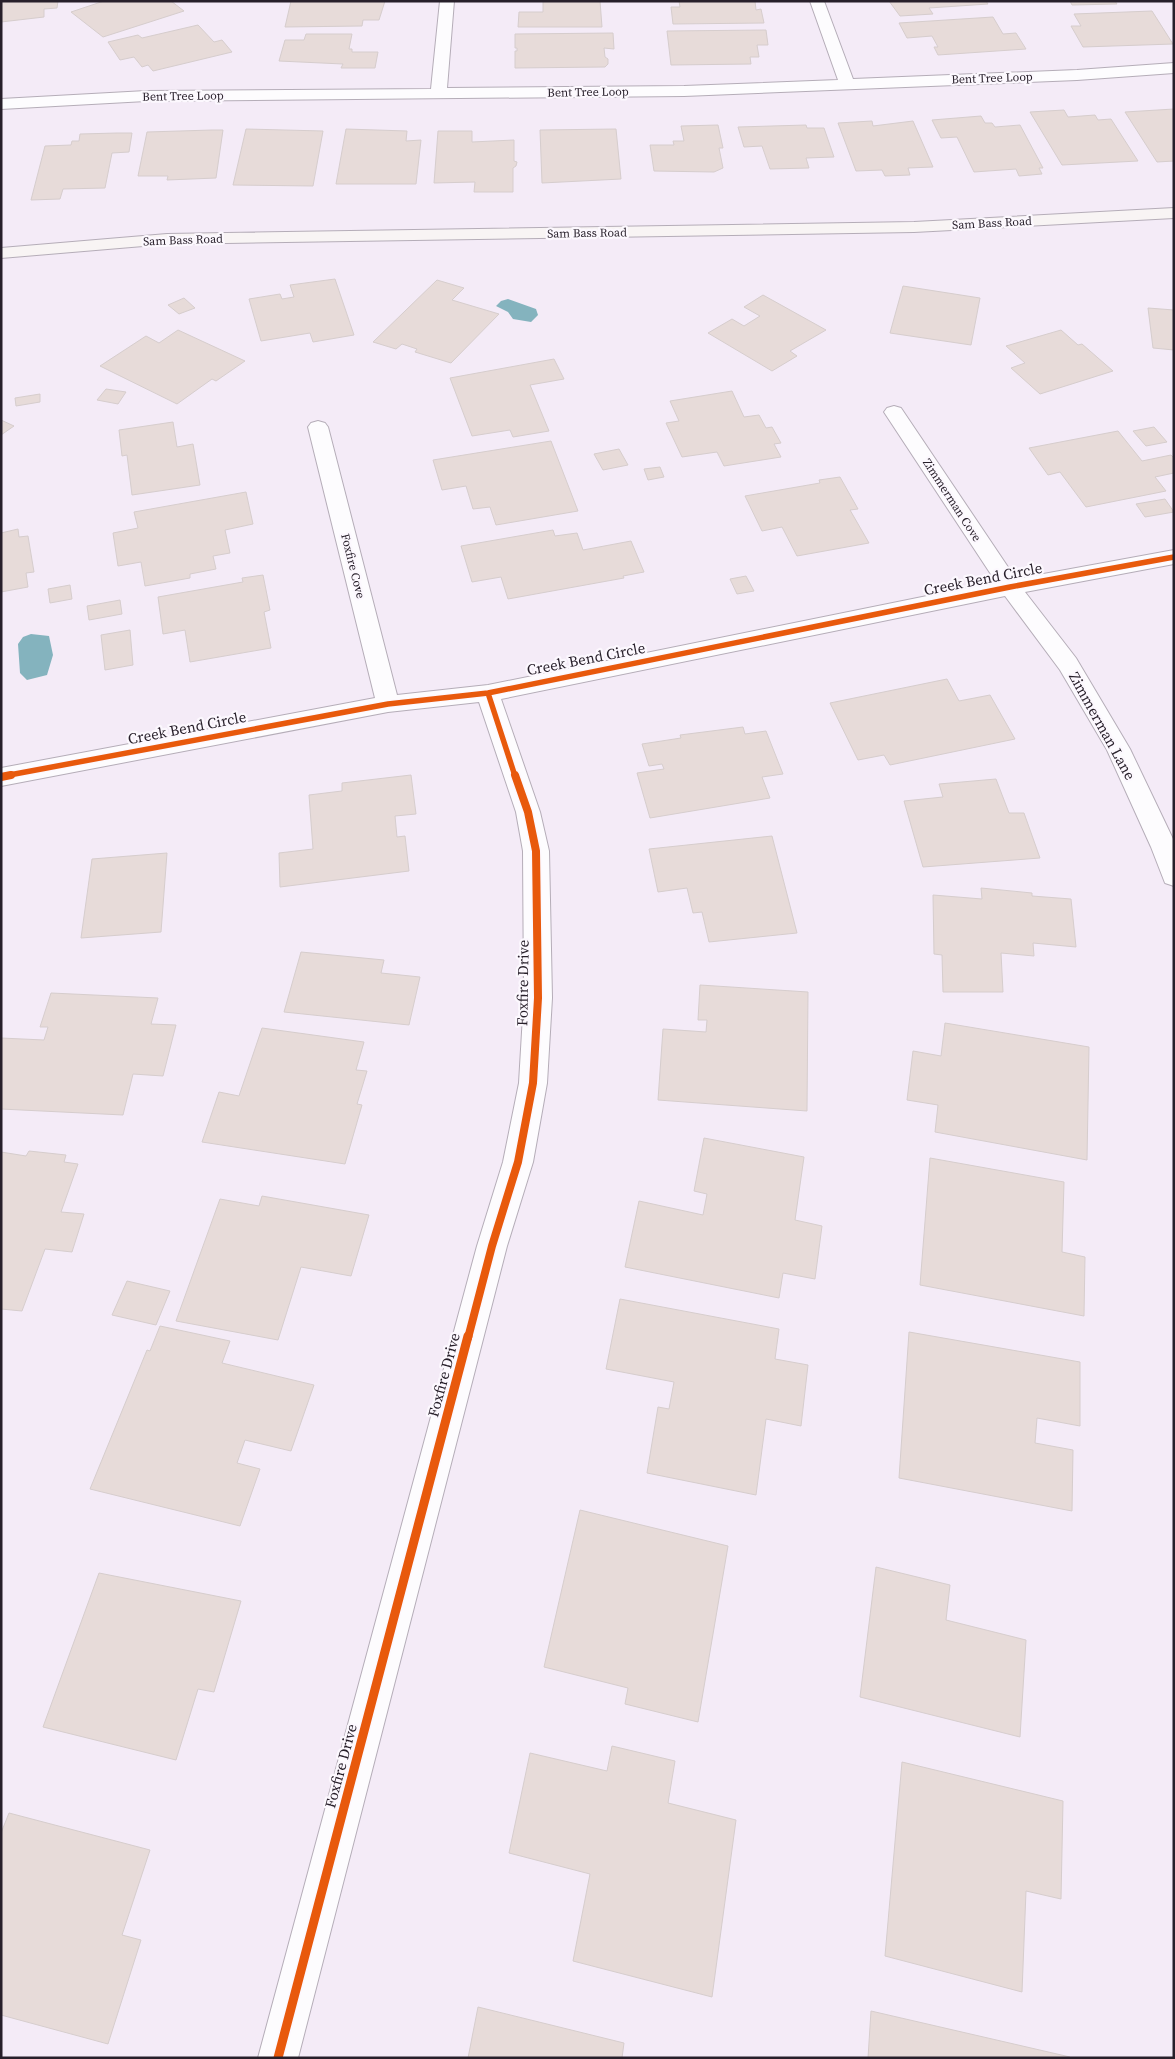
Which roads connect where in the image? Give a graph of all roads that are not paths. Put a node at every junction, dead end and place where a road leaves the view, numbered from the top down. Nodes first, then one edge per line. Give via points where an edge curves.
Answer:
1 (447, 1) edge
2 (817, 1) edge
3 (1174, 68) edge
4 (847, 84) junction
5 (438, 93) junction
6 (1, 104) edge
7 (1174, 213) edge
8 (1, 253) edge
9 (894, 412) dead end
10 (318, 427) dead end
11 (1174, 557) edge
12 (1010, 587) junction
13 (488, 693) junction
14 (388, 704) junction
15 (1, 777) edge
16 (1174, 876) edge
17 (278, 2058) edge

1 - 5 street
2 - 4 street
3 - 4 street, Bent Tree Loop
4 - 5 street, Bent Tree Loop via 684,91
5 - 6 street, Bent Tree Loop via 146,96
7 - 8 main road, Sam Bass Road via 914,228 167,239
9 - 12 street, Zimmerman Cove
10 - 14 street, Foxfire Cove
11 - 12 street, Creek Bend Circle
12 - 13 street, Creek Bend Circle
12 - 16 street, Zimmerman Lane via 1068,664 1118,749 1164,847
13 - 14 street, Creek Bend Circle
13 - 17 street, Foxfire Drive via 528,812 536,851 538,998 533,1083 518,1162 490,1256
14 - 15 street, Creek Bend Circle

